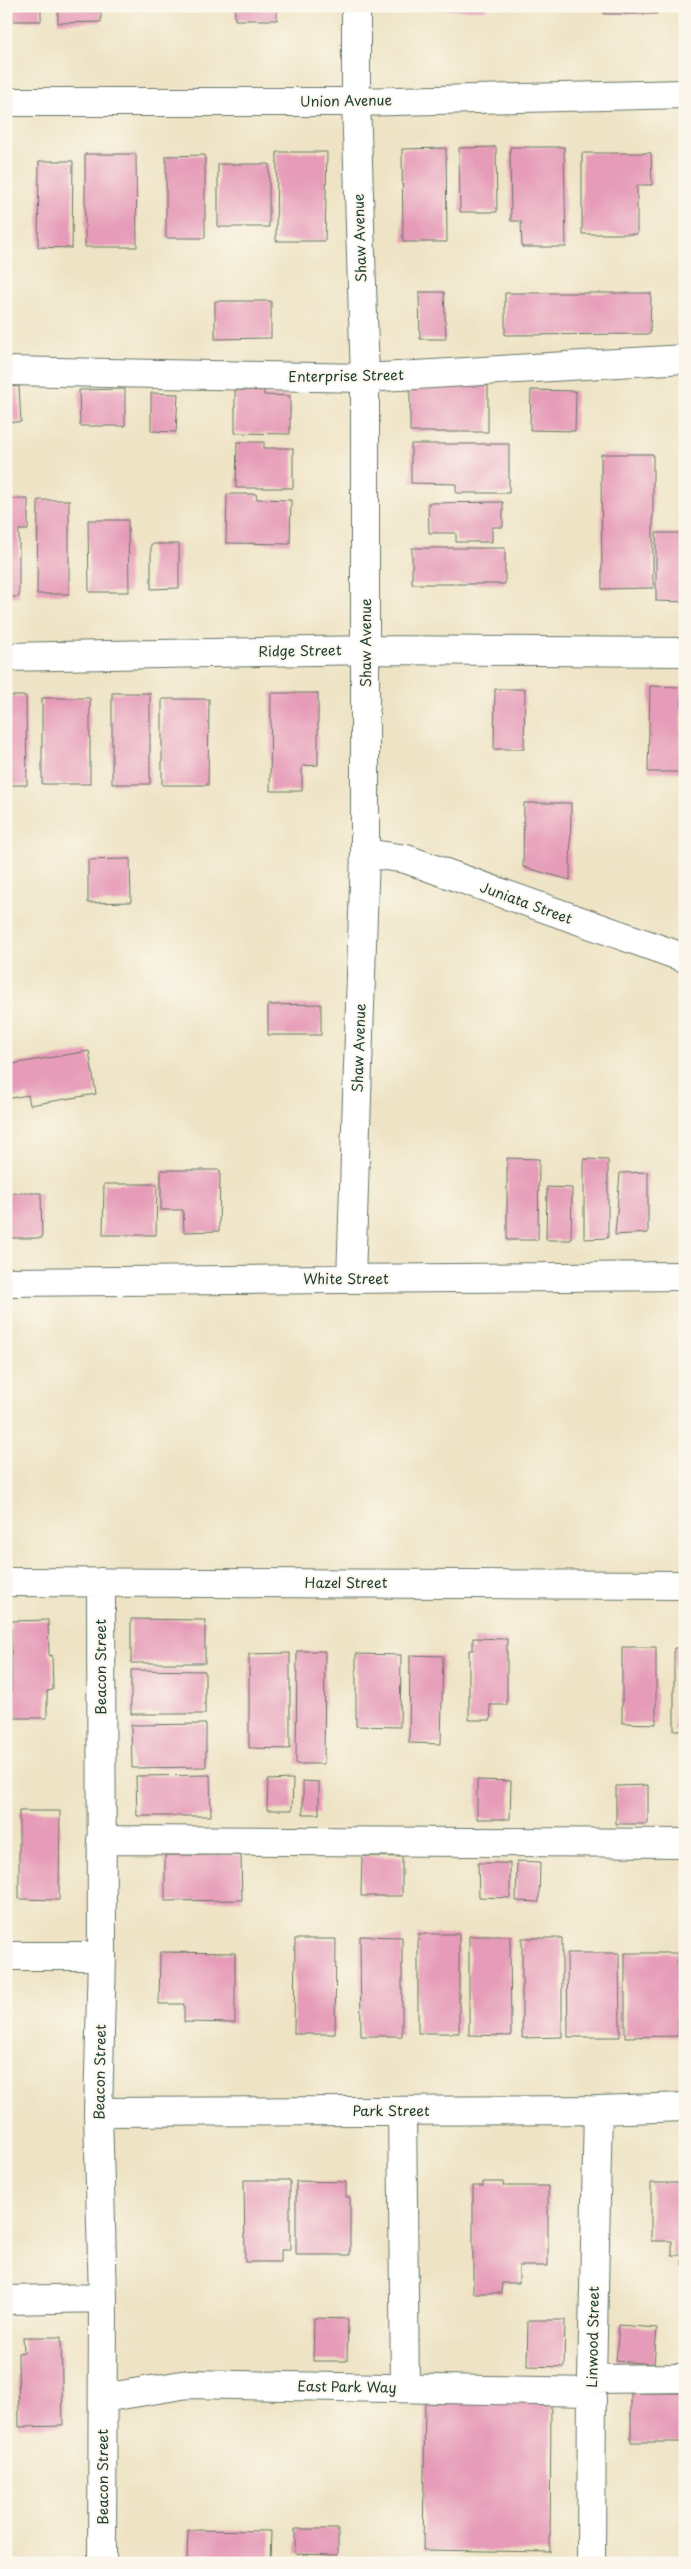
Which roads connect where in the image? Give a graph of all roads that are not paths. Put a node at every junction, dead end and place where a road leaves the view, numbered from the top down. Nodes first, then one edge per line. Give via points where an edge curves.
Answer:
1 (356, 6) edge
2 (685, 94) edge
3 (6, 102) edge
4 (356, 102) junction
5 (685, 358) edge
6 (6, 371) edge
7 (365, 378) junction
8 (366, 650) junction
9 (685, 652) edge
10 (6, 657) edge
11 (365, 853) junction
12 (685, 958) edge
13 (685, 1276) edge
14 (351, 1279) junction
15 (6, 1282) edge
16 (6, 1582) edge
17 (101, 1582) junction
18 (685, 1584) edge
19 (100, 1840) junction
20 (685, 1843) edge
21 (6, 1956) edge
22 (102, 1956) junction
23 (685, 2108) edge
24 (598, 2110) junction
25 (402, 2111) junction
26 (98, 2112) junction
27 (103, 2298) junction
28 (6, 2300) edge
29 (685, 2378) edge
30 (592, 2385) junction
31 (405, 2388) junction
32 (103, 2398) junction
33 (102, 2563) edge
34 (591, 2563) edge

1 - 4 street, Shaw Avenue
2 - 4 street, Union Avenue
3 - 4 street, Union Avenue
4 - 7 street, Shaw Avenue
5 - 7 street, Enterprise Street
6 - 7 street, Enterprise Street
7 - 8 street, Shaw Avenue
8 - 9 street, Ridge Street
8 - 10 street, Ridge Street
8 - 11 street, Shaw Avenue
11 - 12 street, Juniata Street via 406,859
11 - 14 street, Shaw Avenue
13 - 14 street, White Street
14 - 15 street, White Street
16 - 17 street, Hazel Street
17 - 18 street, Hazel Street
17 - 19 street, Beacon Street
19 - 20 street
19 - 22 street, Beacon Street
21 - 22 street
22 - 26 street, Beacon Street
23 - 24 street, Park Street
24 - 25 street, Park Street
24 - 30 street, Linwood Street
25 - 26 street, Park Street
25 - 31 street
26 - 27 street, Beacon Street
27 - 28 street
27 - 32 street, Beacon Street
29 - 30 street, East Park Way
30 - 31 street, East Park Way
30 - 34 street, Linwood Street
31 - 32 street, East Park Way via 188,2384
32 - 33 street, Beacon Street

